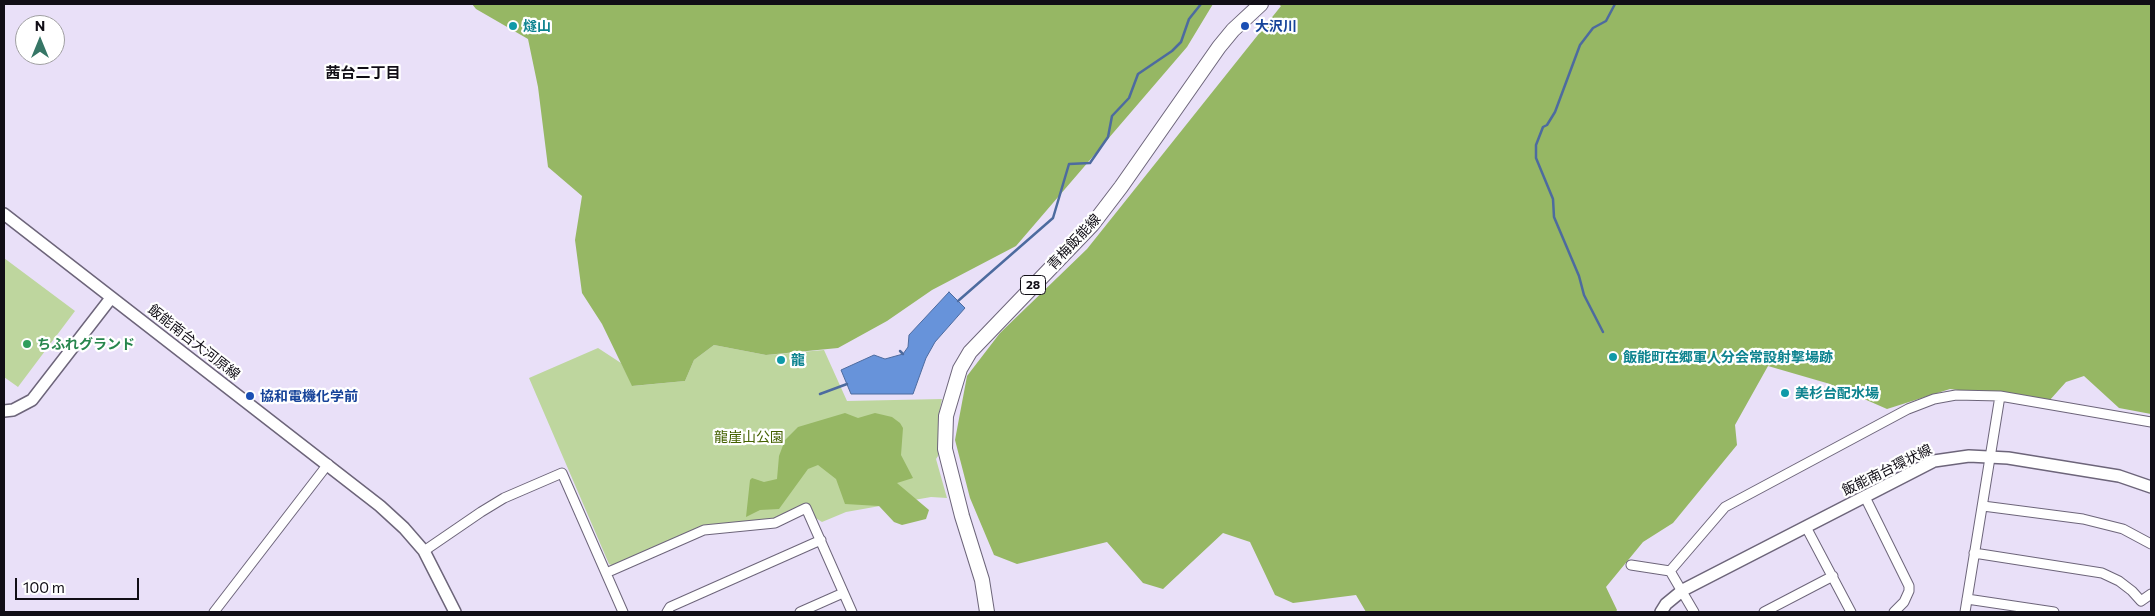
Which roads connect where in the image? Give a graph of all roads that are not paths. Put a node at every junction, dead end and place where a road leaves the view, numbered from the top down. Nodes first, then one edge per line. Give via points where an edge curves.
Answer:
1 (1261, 4) edge
2 (4, 214) edge
3 (111, 298) junction
4 (2000, 396) junction
5 (4, 411) edge
6 (2151, 422) edge
7 (1990, 456) junction
8 (328, 464) junction
9 (2151, 487) edge
10 (1865, 497) junction
11 (1983, 506) junction
12 (1806, 526) junction
13 (821, 540) junction
14 (2151, 544) edge
15 (424, 551) junction
16 (1974, 553) junction
17 (1631, 565) dead end
18 (1670, 571) junction
19 (606, 573) junction
20 (1833, 576) junction
21 (1683, 590) junction
22 (843, 593) junction
23 (2151, 594) edge
24 (1968, 599) junction
25 (214, 612) edge
26 (455, 612) edge
27 (623, 612) edge
28 (667, 612) edge
29 (800, 612) edge
30 (852, 612) edge
31 (987, 612) edge
32 (1661, 612) edge
33 (1694, 612) edge
34 (1764, 612) edge
35 (1851, 612) edge
36 (1894, 612) edge
37 (1965, 612) edge
38 (2054, 612) edge

1 - 31 main road, 青梅飯能線 / 28 via 1219,47 1092,225 970,352 960,369 946,416 945,449 982,580
2 - 3 street, 飯能南台大河原線
3 - 5 street via 32,400 14,410
3 - 8 street, 飯能南台大河原線
4 - 6 street
4 - 7 street
4 - 18 street via 1956,395 1934,399 1899,414 1725,507
7 - 9 street, 飯能南台環状線 via 2119,476
7 - 10 street, 飯能南台環状線 via 1934,461
7 - 11 street
8 - 15 street, 飯能南台大河原線 via 386,511
8 - 25 street
10 - 12 street, 飯能南台環状線
10 - 36 street via 1909,586 1904,602
11 - 14 street via 2083,519 2123,529
11 - 16 street
12 - 20 street
12 - 21 street, 飯能南台環状線
13 - 19 street via 806,508 775,523 704,530
13 - 22 street
13 - 28 street via 670,607
15 - 19 street via 504,498 562,473
15 - 26 street, 飯能南台大河原線
16 - 23 street via 2102,573 2119,581 2141,601
16 - 24 street
17 - 18 street
18 - 21 street
19 - 27 street
20 - 34 street
20 - 35 street
21 - 32 street, 飯能南台環状線
21 - 33 street
22 - 29 street
22 - 30 street
24 - 37 street
24 - 38 street

